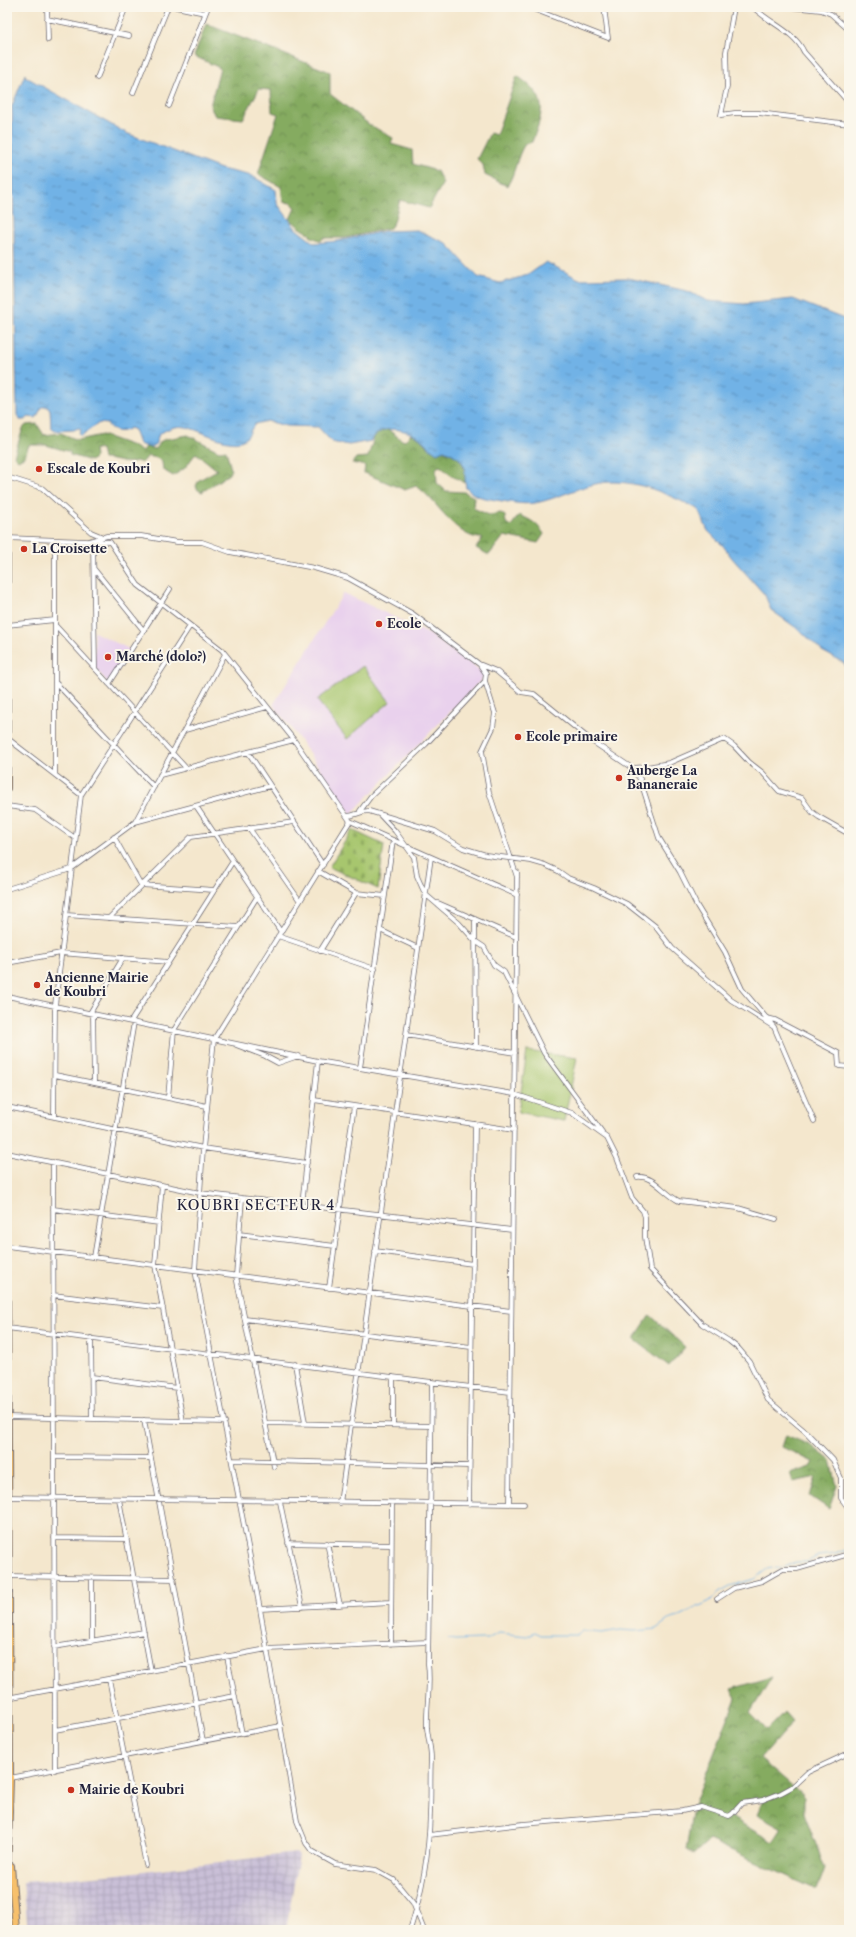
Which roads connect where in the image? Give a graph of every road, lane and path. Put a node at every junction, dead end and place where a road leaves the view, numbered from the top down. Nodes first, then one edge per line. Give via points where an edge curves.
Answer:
1 (47, 7) edge
2 (126, 7) edge
3 (168, 7) edge
4 (176, 7) edge
5 (208, 7) edge
6 (528, 7) edge
7 (604, 7) edge
8 (734, 7) edge
9 (753, 7) edge
10 (790, 7) edge
11 (205, 13) junction
12 (47, 19) junction
13 (849, 30) edge
14 (116, 33) junction
15 (129, 36) dead end
16 (48, 40) dead end
17 (97, 78) dead end
18 (133, 93) dead end
19 (849, 103) edge
20 (169, 106) dead end
21 (849, 124) edge
22 (7, 477) edge
23 (102, 537) junction
24 (7, 538) edge
25 (55, 540) junction
26 (91, 541) junction
27 (107, 542) junction
28 (7, 544) edge
29 (94, 569) junction
30 (170, 589) dead end
31 (161, 603) junction
32 (55, 620) junction
33 (7, 625) edge
34 (55, 625) junction
35 (190, 626) junction
36 (144, 630) junction
37 (225, 654) junction
38 (479, 664) junction
39 (95, 668) junction
40 (55, 681) junction
41 (485, 681) junction
42 (109, 684) junction
43 (268, 707) junction
44 (135, 712) junction
45 (185, 730) junction
46 (7, 738) edge
47 (294, 740) junction
48 (114, 744) junction
49 (7, 750) edge
50 (248, 752) junction
51 (172, 753) junction
52 (186, 768) junction
53 (632, 768) junction
54 (160, 775) junction
55 (55, 776) junction
56 (270, 786) junction
57 (154, 787) junction
58 (7, 788) edge
59 (80, 795) junction
60 (7, 806) edge
61 (196, 806) junction
62 (360, 811) junction
63 (380, 815) junction
64 (347, 816) junction
65 (350, 821) junction
66 (135, 822) junction
67 (294, 822) junction
68 (249, 828) junction
69 (215, 833) junction
70 (849, 834) edge
71 (114, 837) junction
72 (75, 838) junction
73 (393, 840) junction
74 (408, 846) junction
75 (431, 857) junction
76 (510, 858) junction
77 (233, 861) junction
78 (323, 865) junction
79 (72, 869) junction
80 (318, 871) junction
81 (517, 872) dead end
82 (517, 878) junction
83 (141, 885) junction
84 (7, 889) edge
85 (214, 890) junction
86 (356, 893) junction
87 (425, 895) junction
88 (517, 895) junction
89 (385, 896) junction
90 (257, 897) junction
91 (300, 901) junction
92 (434, 901) junction
93 (66, 915) junction
94 (109, 918) junction
95 (474, 919) junction
96 (192, 924) junction
97 (238, 927) junction
98 (380, 930) junction
99 (280, 932) junction
100 (278, 936) junction
101 (516, 937) junction
102 (475, 941) junction
103 (418, 948) junction
104 (320, 951) junction
105 (61, 953) junction
106 (123, 958) junction
107 (7, 962) edge
108 (168, 962) junction
109 (375, 969) junction
110 (7, 996) edge
111 (516, 996) junction
112 (55, 1005) junction
113 (92, 1013) junction
114 (754, 1014) junction
115 (765, 1017) junction
116 (132, 1021) junction
117 (774, 1027) junction
118 (174, 1030) junction
119 (406, 1035) junction
120 (214, 1038) junction
121 (230, 1042) junction
122 (476, 1047) junction
123 (515, 1053) junction
124 (298, 1056) junction
125 (318, 1061) junction
126 (849, 1067) edge
127 (360, 1068) junction
128 (400, 1074) junction
129 (55, 1075) junction
130 (94, 1083) junction
131 (123, 1089) junction
132 (514, 1094) junction
133 (168, 1098) junction
134 (314, 1100) junction
135 (207, 1106) junction
136 (354, 1106) junction
137 (7, 1107) edge
138 (394, 1112) junction
139 (54, 1117) junction
140 (814, 1121) dead end
141 (475, 1124) junction
142 (116, 1130) junction
143 (514, 1130) junction
144 (606, 1138) junction
145 (203, 1148) junction
146 (7, 1153) edge
147 (53, 1162) junction
148 (307, 1163) junction
149 (108, 1174) junction
150 (637, 1177) dead end
151 (162, 1185) junction
152 (200, 1193) junction
153 (242, 1198) junction
154 (302, 1205) junction
155 (53, 1209) junction
156 (340, 1210) junction
157 (380, 1214) junction
158 (101, 1216) junction
159 (776, 1219) dead end
160 (159, 1223) junction
161 (473, 1226) junction
162 (512, 1230) junction
163 (239, 1234) junction
164 (7, 1246) edge
165 (335, 1246) junction
166 (375, 1251) junction
167 (53, 1252) junction
168 (94, 1257) junction
169 (473, 1264) junction
170 (155, 1265) junction
171 (195, 1270) junction
172 (236, 1276) junction
173 (329, 1288) junction
174 (7, 1292) edge
175 (369, 1293) junction
176 (53, 1294) junction
177 (472, 1306) junction
178 (163, 1308) junction
179 (511, 1311) junction
180 (245, 1319) junction
181 (7, 1326) edge
182 (53, 1333) junction
183 (363, 1334) junction
184 (91, 1338) junction
185 (170, 1348) junction
186 (471, 1348) junction
187 (212, 1354) junction
188 (253, 1359) junction
189 (295, 1364) junction
190 (358, 1372) junction
191 (92, 1377) junction
192 (393, 1377) junction
193 (432, 1382) junction
194 (470, 1387) junction
195 (177, 1388) junction
196 (510, 1392) junction
197 (7, 1417) edge
198 (54, 1418) junction
199 (92, 1419) junction
200 (144, 1420) junction
201 (183, 1421) junction
202 (225, 1422) junction
203 (266, 1423) junction
204 (305, 1423) junction
205 (350, 1424) junction
206 (393, 1425) junction
207 (431, 1426) junction
208 (54, 1457) junction
209 (151, 1458) junction
210 (232, 1460) junction
211 (273, 1461) junction
212 (345, 1462) junction
213 (431, 1465) junction
214 (469, 1466) junction
215 (274, 1467) dead end
216 (8, 1497) edge
217 (54, 1498) junction
218 (119, 1499) junction
219 (159, 1500) junction
220 (240, 1501) junction
221 (280, 1502) junction
222 (340, 1503) junction
223 (392, 1503) junction
224 (430, 1504) junction
225 (469, 1504) junction
226 (509, 1504) junction
227 (524, 1504) dead end
228 (849, 1509) edge
229 (54, 1538) junction
230 (127, 1539) junction
231 (288, 1543) junction
232 (327, 1544) junction
233 (391, 1545) junction
234 (849, 1554) edge
235 (8, 1576) junction
236 (54, 1577) junction
237 (92, 1578) junction
238 (134, 1579) junction
239 (174, 1580) junction
240 (717, 1600) dead end
241 (391, 1602) junction
242 (340, 1605) junction
243 (302, 1607) junction
244 (260, 1609) junction
245 (8, 1614) edge
246 (144, 1632) junction
247 (92, 1641) junction
248 (428, 1642) junction
249 (391, 1644) junction
250 (54, 1647) junction
251 (267, 1649) junction
252 (227, 1656) junction
253 (189, 1664) junction
254 (152, 1671) junction
255 (109, 1679) junction
256 (55, 1689) junction
257 (235, 1696) junction
258 (8, 1698) edge
259 (196, 1703) junction
260 (117, 1718) junction
261 (281, 1726) junction
262 (55, 1730) junction
263 (242, 1734) junction
264 (203, 1741) junction
265 (849, 1753) edge
266 (124, 1756) junction
267 (55, 1770) junction
268 (10, 1778) junction
269 (429, 1835) junction
270 (9, 1847) junction
271 (146, 1865) dead end
272 (7, 1876) edge
273 (416, 1912) junction
274 (16, 1930) edge
275 (410, 1930) edge
276 (424, 1930) edge

1 - 12 street
2 - 14 street
3 - 18 street
4 - 11 street
5 - 11 street
6 - 7 street via 608,38
8 - 21 street via 726,52 727,88 721,115 759,113
9 - 19 street via 800,44 804,52
10 - 13 street via 822,10 831,14
11 - 20 street
12 - 14 street
12 - 16 street
14 - 15 street
14 - 17 street
22 - 23 street via 42,488 92,532
23 - 26 street
23 - 27 street
23 - 38 street via 141,536 177,542 202,542 230,552 314,568 348,578 413,614
24 - 25 street
25 - 26 street
25 - 32 street
26 - 27 street
26 - 29 street
27 - 31 street via 110,542 138,585
28 - 33 highway
29 - 36 street
29 - 39 street
30 - 31 street
31 - 35 street
31 - 36 street
32 - 33 street
32 - 34 street
33 - 46 highway
34 - 39 street
34 - 40 street
35 - 37 street
35 - 44 street
36 - 42 street
37 - 43 street
37 - 45 street
38 - 41 street via 486,674
38 - 53 street via 496,671 521,692 534,694 593,742
39 - 42 street
40 - 48 street
40 - 55 street
41 - 62 street via 426,744 371,796
41 - 76 street via 495,713 493,728 482,751 489,792
42 - 44 street
43 - 45 street
43 - 47 street
44 - 48 street
44 - 51 street
45 - 51 street
46 - 49 highway
46 - 55 street
47 - 50 street
47 - 64 street
48 - 57 street
48 - 59 street
49 - 58 highway
50 - 52 street
50 - 56 street
51 - 52 street
51 - 54 street
52 - 54 street
53 - 70 street via 669,762 724,740 734,746 779,791 802,798 812,812
53 - 115 street via 640,779 659,838 726,952 742,989
54 - 57 street
55 - 59 street
56 - 61 street
56 - 67 street
57 - 66 street
59 - 72 street
60 - 72 street via 35,810
61 - 66 street
61 - 69 street
62 - 63 street
62 - 64 street
63 - 74 street
63 - 76 street via 436,831 463,848 486,855
64 - 65 street
65 - 73 street
65 - 78 street
66 - 71 street
67 - 68 street
67 - 78 street
68 - 69 street
68 - 91 street
69 - 77 street
69 - 83 street via 191,837
71 - 79 street
71 - 83 street
72 - 79 street
73 - 74 street
73 - 89 street
74 - 75 street
74 - 87 street via 414,857 417,876
75 - 87 street
75 - 88 street
76 - 82 street
76 - 114 street via 545,865 627,904 655,926 672,948 713,985
77 - 85 street
77 - 90 street
78 - 80 street
79 - 84 street
79 - 93 street
80 - 86 street
80 - 91 street
81 - 82 street
82 - 88 street
83 - 85 street
83 - 94 street
85 - 96 street
86 - 89 street
86 - 104 street
87 - 92 street
87 - 103 street
88 - 101 street
89 - 98 street
90 - 97 street
90 - 99 street
91 - 99 street
92 - 95 street
92 - 102 street
93 - 94 street
93 - 105 street
94 - 96 street
95 - 101 street
95 - 102 street
96 - 97 street
96 - 108 street
97 - 118 street
98 - 103 street
98 - 109 street
99 - 100 street
100 - 104 street
100 - 120 street
101 - 111 street
102 - 111 street via 484,947 494,965 504,972
102 - 122 street
103 - 119 street
104 - 109 street
105 - 106 street
105 - 107 street
105 - 112 street
106 - 108 street
106 - 113 street
108 - 116 street
109 - 127 street
110 - 112 street
111 - 123 street
111 - 144 street via 544,1053
112 - 113 street
112 - 129 street
113 - 116 street
113 - 130 street
114 - 115 street
114 - 117 street
115 - 117 street
115 - 126 street via 838,1053 839,1066
116 - 118 street
116 - 131 street
117 - 140 street
118 - 120 street
118 - 133 street
119 - 122 street
119 - 128 street
120 - 121 street
120 - 135 street
121 - 124 street
121 - 124 street via 278,1063
122 - 123 street
123 - 132 street
124 - 125 street
125 - 127 street
125 - 134 street
127 - 128 street
128 - 132 street
128 - 138 street
129 - 130 street
129 - 139 street
130 - 131 street
131 - 133 street
131 - 142 street
132 - 143 street
132 - 144 street via 572,1113
133 - 135 street
134 - 136 street
134 - 148 street
135 - 145 street
136 - 138 street
136 - 156 street
137 - 139 street
138 - 141 street
138 - 157 street
139 - 142 street
141 - 143 street
141 - 161 street
142 - 145 street
142 - 149 street
143 - 162 street
144 - 228 street via 617,1158 632,1198 643,1211 650,1269 702,1324 739,1349 749,1361 768,1400 806,1432 833,1460 841,1478 840,1498
145 - 148 street
145 - 152 street
146 - 147 street
147 - 149 street
147 - 155 street
148 - 154 street
149 - 151 street
149 - 158 street
150 - 159 street via 648,1178 679,1200 738,1208
151 - 152 street
151 - 160 street
152 - 153 street
152 - 171 street
153 - 154 street
153 - 163 street
154 - 156 street
155 - 158 street
155 - 167 street
156 - 157 street
156 - 165 street
157 - 161 street
157 - 166 street
158 - 160 street
158 - 168 street
160 - 170 street
161 - 162 street
161 - 169 street
162 - 179 street
163 - 165 street
163 - 172 street
164 - 167 street
165 - 173 street
166 - 169 street
166 - 175 street
167 - 168 street
167 - 176 street
168 - 170 street
169 - 177 street
170 - 171 street
170 - 178 street
171 - 172 street
171 - 187 street
172 - 173 street
172 - 180 street
173 - 175 street
174 - 181 highway
175 - 177 street
175 - 183 street
176 - 178 street
176 - 182 street
177 - 179 street
177 - 186 street
178 - 185 street
179 - 196 street
180 - 183 street
180 - 188 street
181 - 182 street
181 - 197 highway
182 - 184 street
182 - 198 street
183 - 186 street
183 - 190 street
184 - 185 street
184 - 191 street
185 - 187 street
185 - 195 street
186 - 194 street
187 - 188 street
187 - 202 street
188 - 189 street
188 - 203 street
189 - 190 street
189 - 204 street
190 - 192 street
190 - 205 street
191 - 195 street
191 - 199 street
192 - 193 street
192 - 206 street
193 - 194 street
193 - 207 street
194 - 196 street
194 - 214 street
195 - 201 street
196 - 226 street
197 - 198 street
197 - 216 highway
198 - 199 street
198 - 208 street
199 - 200 street
200 - 201 street
200 - 209 street
201 - 202 street
202 - 210 street
203 - 204 street
203 - 211 street
204 - 205 street
205 - 206 street
205 - 212 street
206 - 207 street
207 - 213 street
208 - 209 street
208 - 217 street
209 - 219 street
210 - 211 street
210 - 220 street
211 - 212 street
211 - 215 street
212 - 213 street
212 - 222 street
213 - 214 street
213 - 224 street
214 - 225 street
216 - 217 street
216 - 235 highway
217 - 218 street
217 - 229 street
218 - 219 street
218 - 230 street
219 - 220 street
219 - 239 street
220 - 221 street
220 - 244 street
221 - 222 street
221 - 231 street
222 - 223 street
223 - 224 street
223 - 233 street
224 - 225 street
224 - 248 street
225 - 226 street
226 - 227 street
229 - 230 street
229 - 236 street
230 - 238 street
231 - 232 street
231 - 243 street
232 - 233 street
232 - 242 street
233 - 241 street
234 - 240 street via 797,1570 783,1569 762,1581 734,1588
235 - 236 street
235 - 245 highway
236 - 237 street
236 - 250 street
237 - 238 street
237 - 247 street
238 - 239 street
238 - 246 street
239 - 253 street
241 - 242 street
241 - 249 street
242 - 243 street
243 - 244 street
244 - 251 street
245 - 258 highway
246 - 247 street
246 - 254 street
247 - 250 street
248 - 249 street
248 - 269 street via 430,1680 427,1729 431,1757
249 - 251 street
250 - 256 street
251 - 252 street
251 - 261 street
252 - 253 street
252 - 257 street
253 - 254 street
253 - 259 street
254 - 255 street
255 - 256 street
255 - 260 street
256 - 258 street
256 - 262 street
257 - 259 street
257 - 263 street
258 - 268 highway
259 - 260 street
259 - 264 street
260 - 262 street
260 - 266 street
261 - 263 street
261 - 273 street via 297,1821 309,1847 335,1864 376,1870 394,1880
262 - 267 street
263 - 264 street
264 - 266 street
265 - 269 street via 808,1772 792,1787 781,1793 763,1800 742,1802 729,1816 701,1807 682,1811 523,1824
266 - 267 street
266 - 271 street
267 - 268 street
268 - 270 highway
269 - 273 street
270 - 272 highway
270 - 274 highway
273 - 275 street
273 - 276 street

